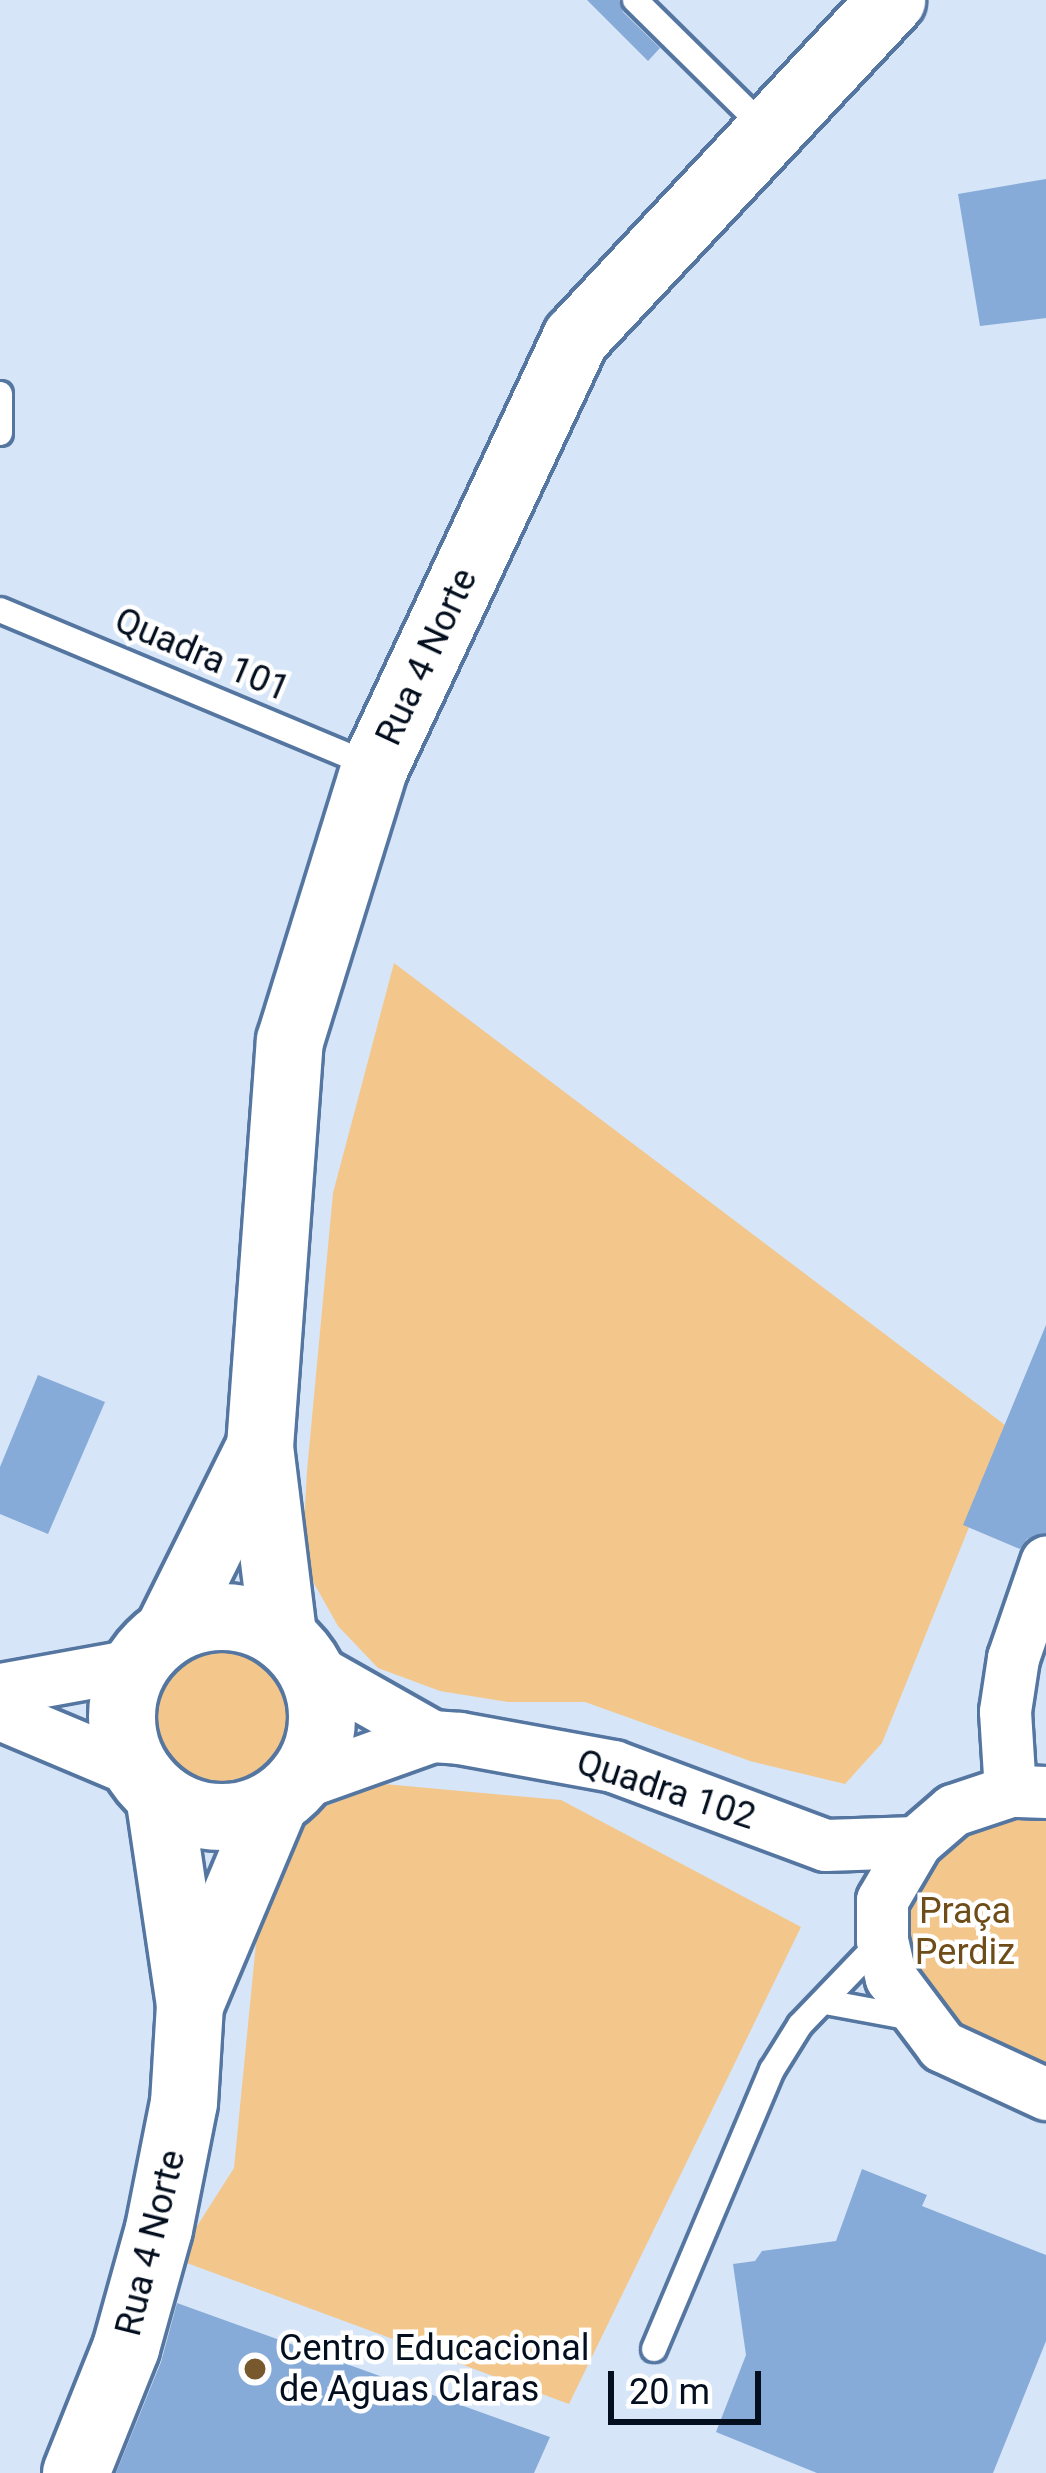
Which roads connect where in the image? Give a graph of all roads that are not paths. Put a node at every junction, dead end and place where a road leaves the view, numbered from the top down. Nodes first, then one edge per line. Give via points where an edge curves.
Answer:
1 (635, 0) edge
2 (892, 0) edge
3 (768, 132) junction
4 (0, 394) edge
5 (0, 433) edge
6 (0, 610) edge
7 (375, 767) junction
8 (260, 1447) junction
9 (1046, 1562) edge
10 (153, 1647) junction
11 (296, 1650) junction
12 (0, 1689) edge
13 (0, 1714) edge
14 (432, 1736) junction
15 (149, 1784) junction
16 (1028, 1792) edge
17 (287, 1794) junction
18 (916, 1842) junction
19 (825, 1845) junction
20 (882, 1920) junction
21 (825, 2002) junction
22 (190, 2005) junction
23 (919, 2019) junction
24 (1046, 2056) edge
25 (998, 2075) junction
26 (1046, 2093) edge
27 (654, 2349) dead end
28 (76, 2473) edge

1 - 3 lane
2 - 3 street, Rua 4 Norte
3 - 7 street, Rua 4 Norte via 576,338
4 - 5 lane
6 - 7 lane, Quadra 101
7 - 8 street, Rua 4 Norte via 290,1041
8 - 10 street, Rua 4 Norte
8 - 11 street, Rua 4 Norte
9 - 16 street via 1013,1658 1005,1711
10 - 11 street via 199,1618 233,1616
10 - 12 street
10 - 15 street via 121,1713 125,1744
11 - 14 street, Quadra 102
11 - 17 street via 321,1697 322,1728 316,1758
13 - 15 street
14 - 17 street, Quadra 102
14 - 19 street, Quadra 102 via 614,1766
15 - 17 street via 186,1811 216,1817 247,1815
15 - 22 street, Rua 4 Norte
16 - 18 street via 953,1810
17 - 22 street, Rua 4 Norte
18 - 19 street, Quadra 102
18 - 20 street
19 - 20 street, Quadra 102
20 - 21 lane
20 - 23 street, Quadra 102 via 890,1978
21 - 23 lane
21 - 27 lane via 772,2070
22 - 28 street, Rua 4 Norte via 184,2103 159,2229 126,2348
23 - 25 street, Quadra 102 via 942,2046
24 - 25 street
25 - 26 street, Quadra 102

